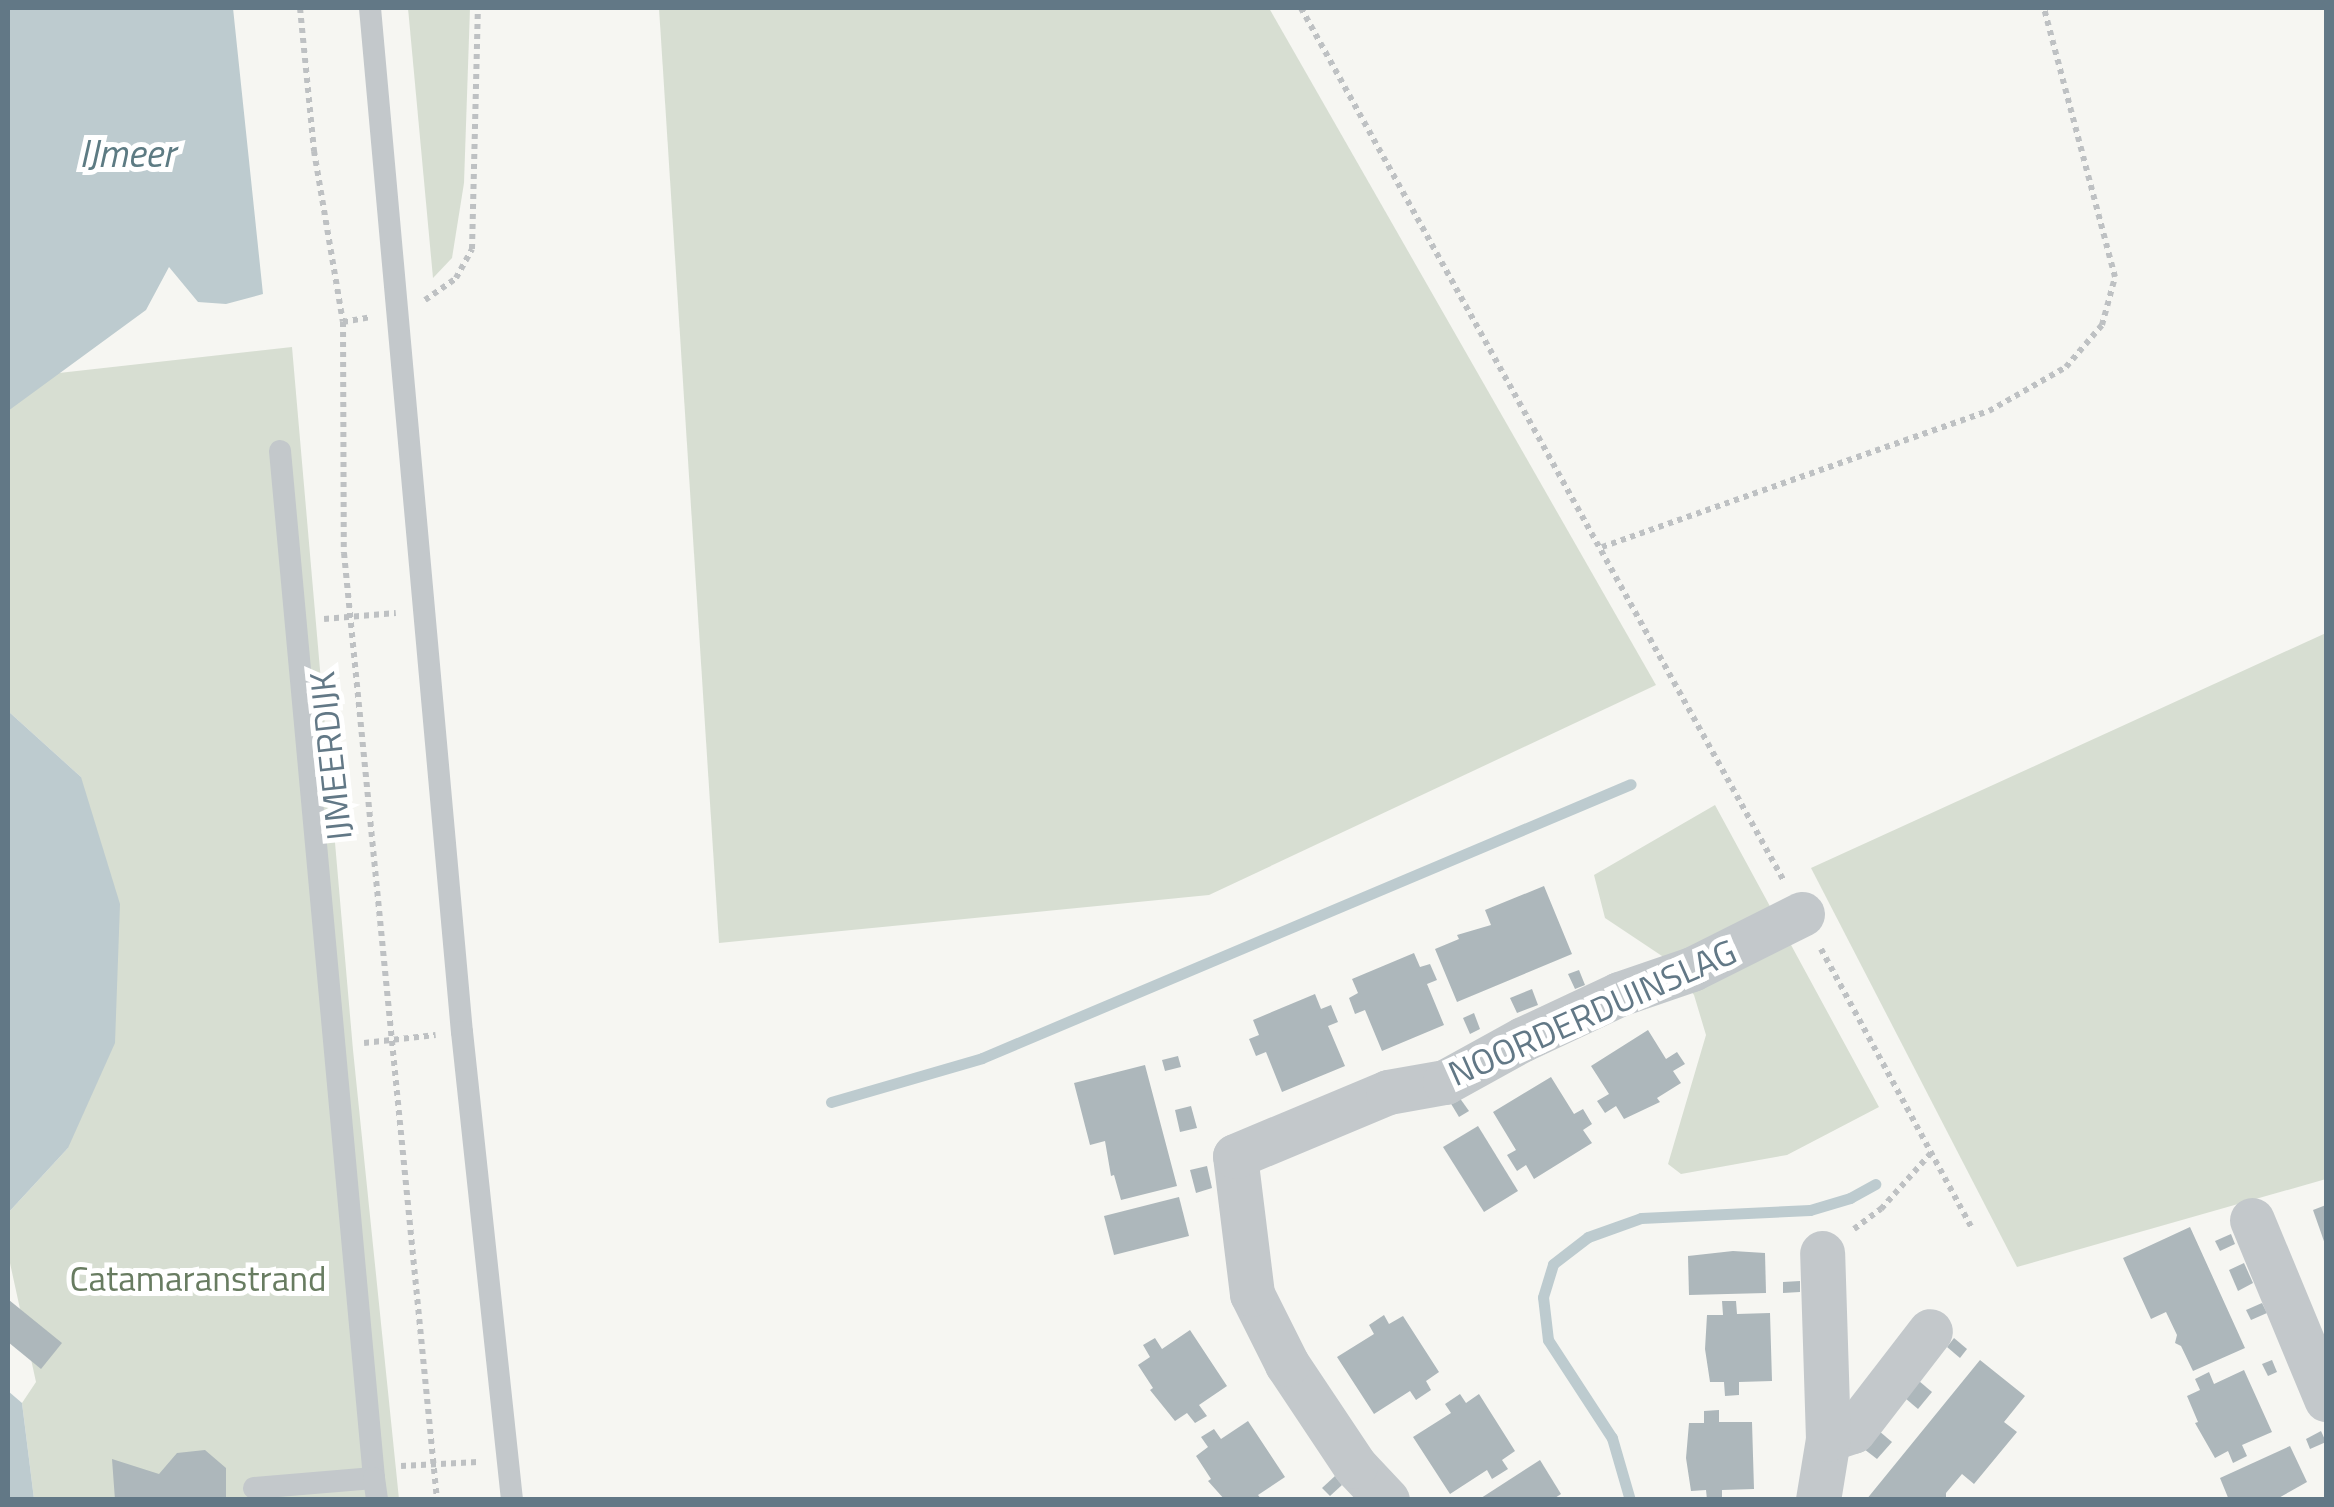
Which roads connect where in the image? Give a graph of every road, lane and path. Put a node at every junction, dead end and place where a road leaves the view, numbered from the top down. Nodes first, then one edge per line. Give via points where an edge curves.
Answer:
1 (300, 8) edge
2 (370, 8) edge
3 (478, 8) edge
4 (1300, 8) edge
5 (2044, 8) edge
6 (398, 313) junction
7 (343, 322) junction
8 (280, 451) dead end
9 (1602, 547) junction
10 (422, 611) junction
11 (352, 616) junction
12 (296, 622) junction
13 (1802, 914) junction
14 (462, 1032) junction
15 (394, 1040) junction
16 (1931, 1153) junction
17 (2252, 1220) dead end
18 (1973, 1230) dead end
19 (1822, 1253) joint
20 (1930, 1332) dead end
21 (2326, 1398) edge
22 (1828, 1439) junction
23 (507, 1461) junction
24 (434, 1463) junction
25 (254, 1488) dead end
26 (376, 1489) edge
27 (437, 1500) edge
28 (512, 1500) edge
29 (1387, 1500) edge
30 (1818, 1500) edge

1 - 7 path, IJMEERDIJK via 314,151
2 - 6 lane
3 - 6 path via 472,249 456,278
4 - 9 path
5 - 9 path via 2116,277 2102,325 2066,367 1989,411
6 - 7 path
6 - 10 lane
7 - 11 path, IJMEERDIJK via 341,502
8 - 12 lane
9 - 13 path
10 - 11 path
10 - 14 lane
11 - 12 path
11 - 15 path, IJMEERDIJK
12 - 26 lane
13 - 16 path
13 - 29 street, NOORDERDUINSLAG via 1692,969 1539,1031 1445,1082 1388,1092 1235,1156 1252,1294 1287,1364
14 - 15 path
14 - 23 lane
15 - 24 path, IJMEERDIJK
16 - 18 path
16 - 19 path via 1881,1209
17 - 21 street
19 - 22 street
20 - 22 street via 1853,1431
22 - 30 street
23 - 24 path
23 - 28 lane
24 - 27 path, IJMEERDIJK
25 - 26 lane

